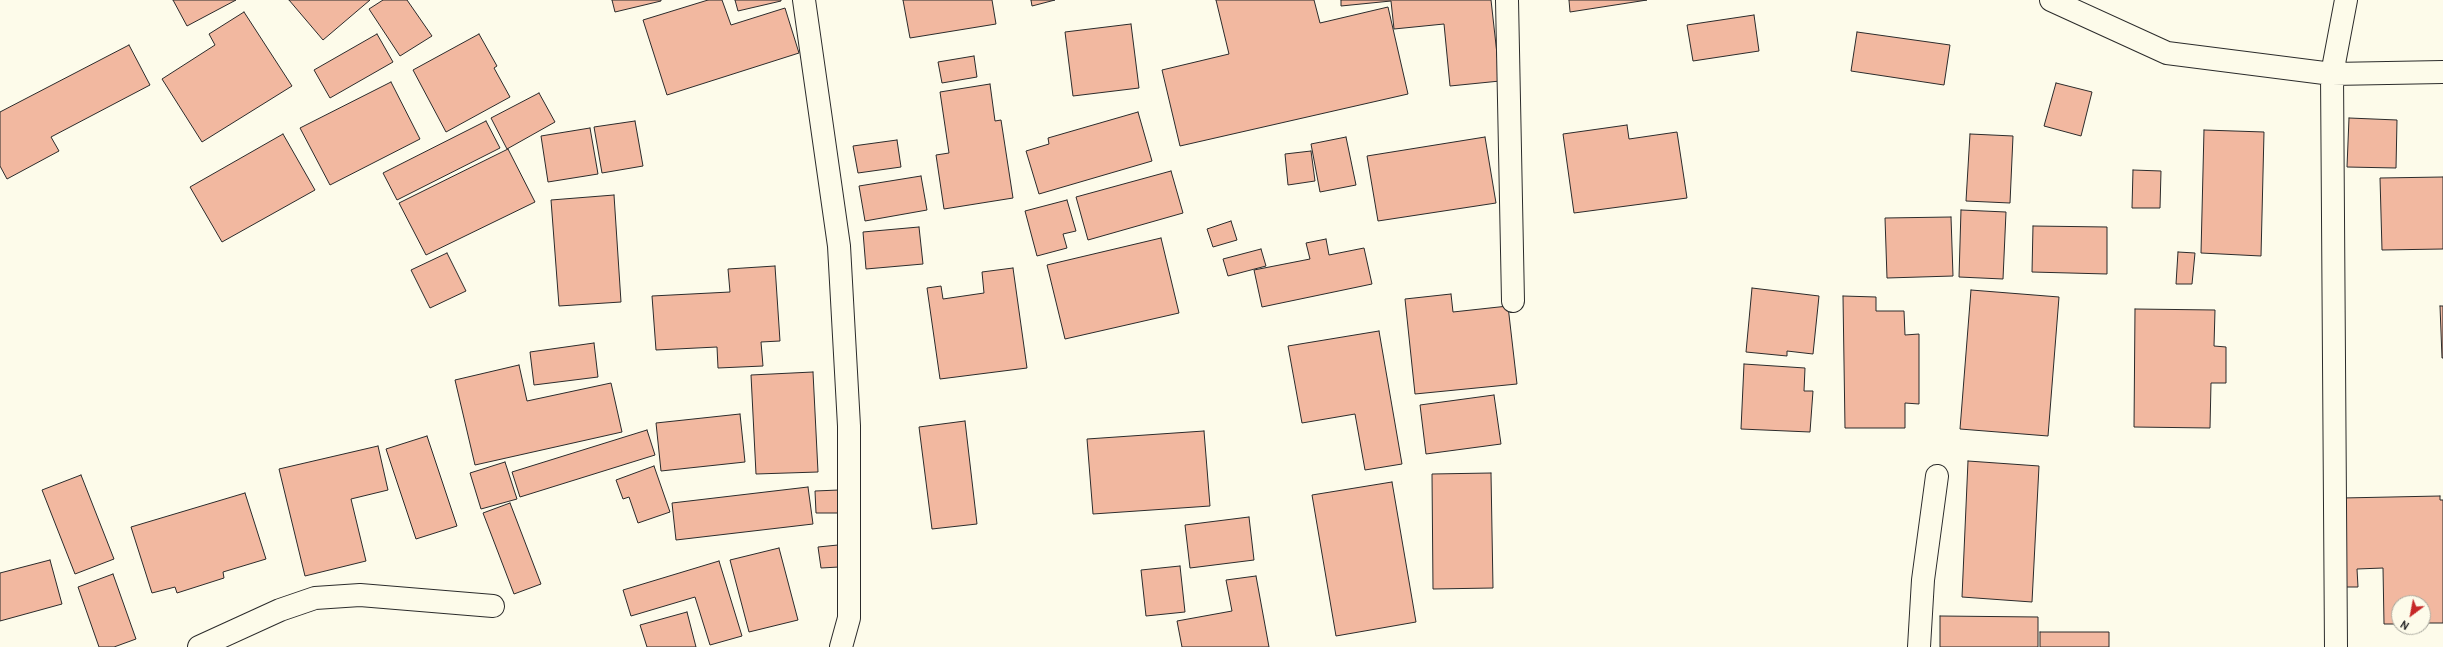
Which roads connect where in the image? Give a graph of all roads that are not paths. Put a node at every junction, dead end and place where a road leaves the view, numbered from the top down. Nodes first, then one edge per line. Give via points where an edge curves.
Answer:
1 (804, 0) edge
2 (1507, 0) edge
3 (2051, 0) edge
4 (2346, 0) edge
5 (2443, 72) edge
6 (2332, 74) junction
7 (1513, 301) dead end
8 (1937, 476) dead end
9 (493, 606) dead end
10 (199, 647) edge
11 (841, 647) edge
12 (1919, 647) edge
13 (2336, 647) edge

1 - 11 street via 840,254 849,426 849,618
2 - 7 street
3 - 6 street via 2166,53
4 - 6 street
5 - 6 street
6 - 13 street
8 - 12 street via 1923,580
9 - 10 street via 360,595 314,598 280,610

